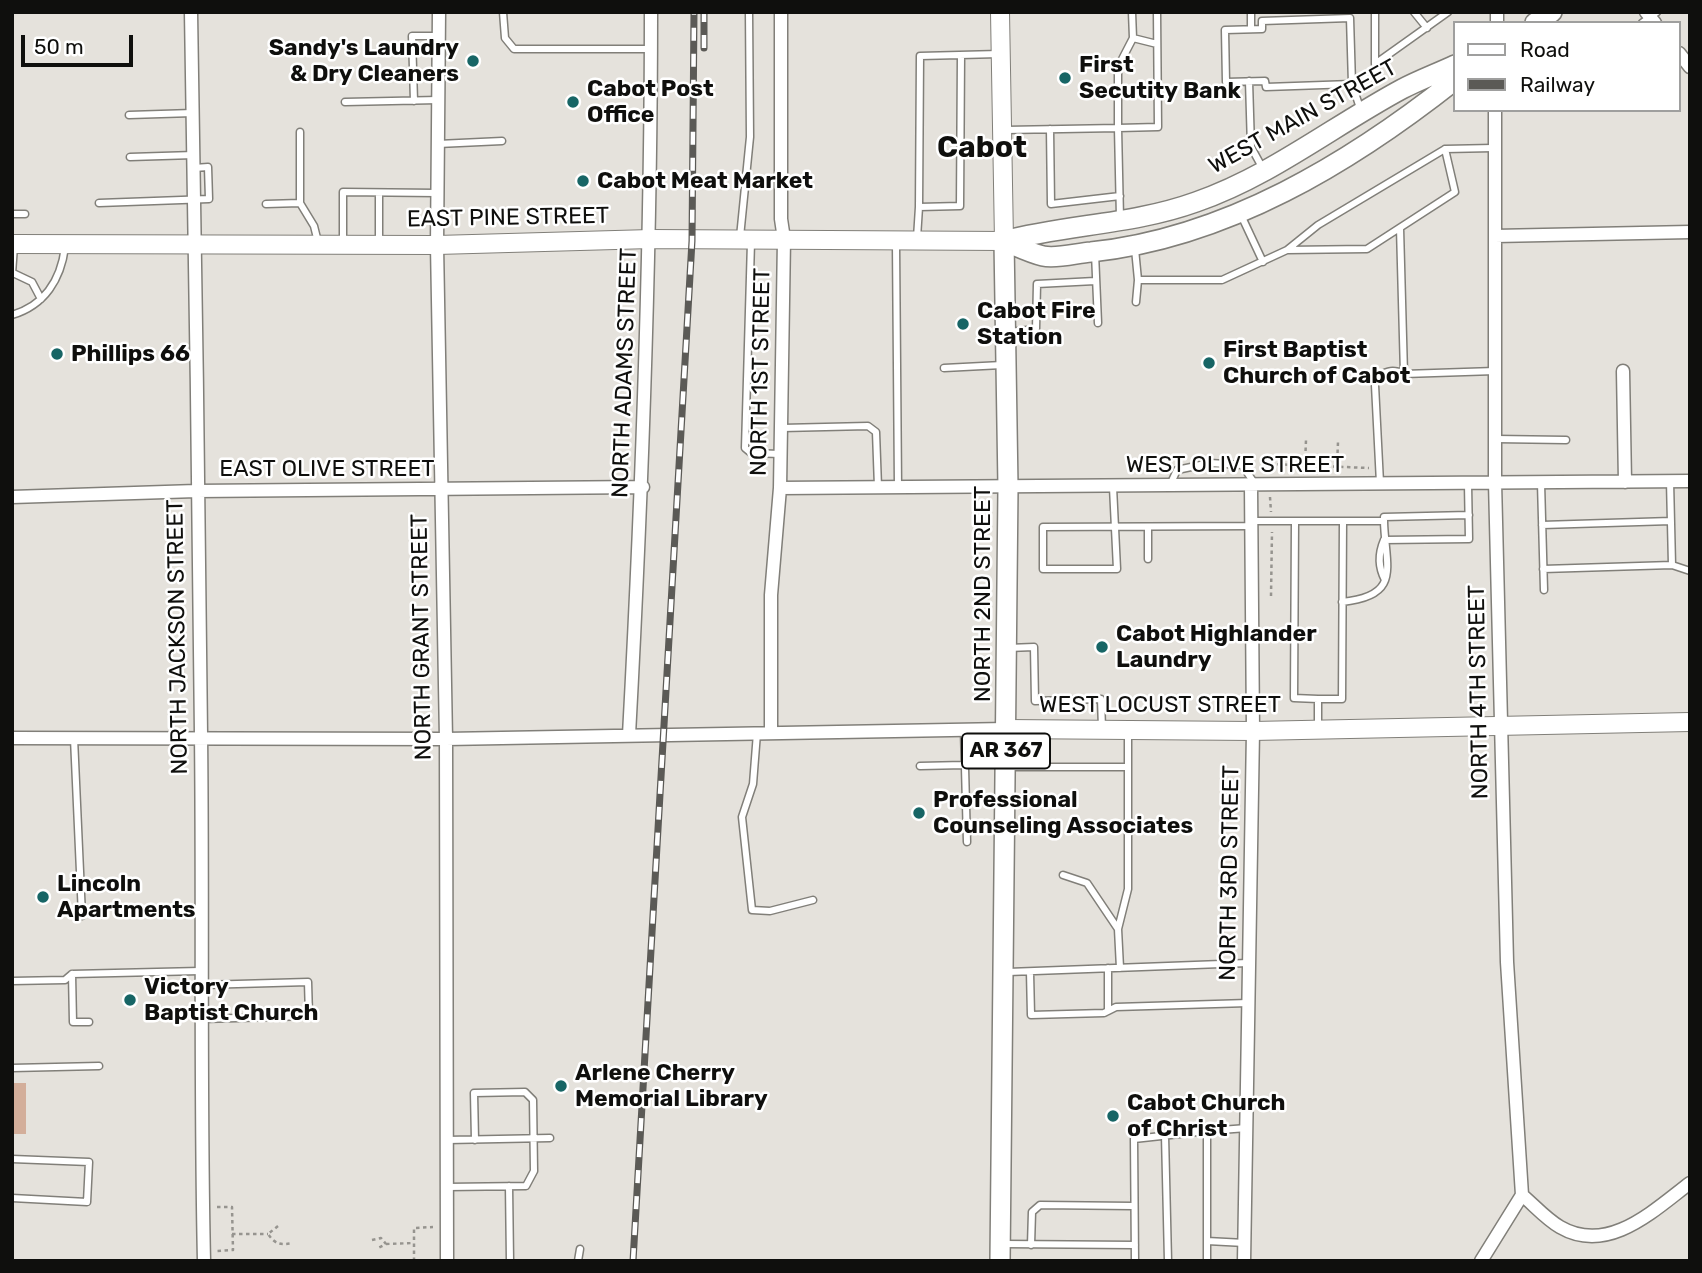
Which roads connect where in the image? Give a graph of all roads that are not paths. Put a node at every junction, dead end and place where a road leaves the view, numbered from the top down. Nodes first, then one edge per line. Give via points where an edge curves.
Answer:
1 (191, 12) edge
2 (439, 12) edge
3 (503, 12) edge
4 (651, 12) edge
5 (749, 12) edge
6 (781, 12) edge
7 (1000, 12) edge
8 (1132, 12) edge
9 (1157, 12) edge
10 (1251, 12) edge
11 (1374, 12) edge
12 (1414, 12) edge
13 (1448, 12) edge
14 (1427, 28) junction
15 (1251, 29) junction
16 (439, 36) junction
17 (1133, 38) junction
18 (1157, 44) junction
19 (651, 49) junction
20 (1000, 54) junction
21 (961, 55) junction
22 (1454, 65) edge
23 (1249, 81) junction
24 (1454, 81) edge
25 (1352, 84) junction
26 (414, 100) junction
27 (438, 100) junction
28 (345, 102) dead end
29 (1495, 112) edge
30 (193, 113) junction
31 (1362, 114) junction
32 (129, 115) dead end
33 (1118, 128) junction
34 (1050, 129) junction
35 (1002, 130) junction
36 (300, 132) dead end
37 (502, 141) dead end
38 (438, 144) junction
39 (1493, 148) junction
40 (1445, 149) junction
41 (130, 157) dead end
42 (194, 161) junction
43 (1265, 172) junction
44 (379, 193) junction
45 (437, 193) junction
46 (1119, 196) junction
47 (195, 200) junction
48 (99, 203) dead end
49 (300, 203) junction
50 (266, 204) dead end
51 (919, 206) junction
52 (1240, 213) junction
53 (12, 214) edge
54 (25, 214) dead end
55 (1120, 223) junction
56 (1400, 228) junction
57 (1690, 232) edge
58 (1495, 236) junction
59 (651, 239) junction
60 (746, 239) junction
61 (784, 239) junction
62 (896, 240) junction
63 (916, 240) junction
64 (1004, 241) junction
65 (196, 243) junction
66 (13, 244) edge
67 (65, 244) junction
68 (318, 244) junction
69 (343, 244) junction
70 (379, 244) junction
71 (437, 245) junction
72 (1135, 247) junction
73 (1287, 250) junction
74 (1095, 251) junction
75 (1263, 262) junction
76 (13, 274) edge
77 (1138, 280) junction
78 (1095, 281) junction
79 (41, 299) junction
80 (1136, 302) dead end
81 (12, 315) edge
82 (1098, 323) dead end
83 (1007, 332) junction
84 (1007, 365) junction
85 (944, 368) dead end
86 (1495, 371) junction
87 (1623, 372) dead end
88 (1404, 374) junction
89 (780, 428) junction
90 (1496, 439) junction
91 (1566, 439) dead end
92 (780, 454) junction
93 (1670, 481) junction
94 (1690, 481) edge
95 (1495, 482) junction
96 (1625, 482) junction
97 (1541, 483) junction
98 (1468, 484) junction
99 (1380, 485) junction
100 (643, 486) junction
101 (1170, 486) junction
102 (1253, 486) junction
103 (878, 487) junction
104 (898, 487) junction
105 (1113, 487) junction
106 (780, 488) junction
107 (1008, 488) junction
108 (440, 490) junction
109 (197, 491) junction
110 (12, 497) edge
111 (1469, 515) junction
112 (1295, 521) junction
113 (1342, 521) junction
114 (1384, 521) junction
115 (1671, 522) junction
116 (1251, 524) junction
117 (1542, 525) junction
118 (1113, 527) junction
119 (1148, 527) junction
120 (1384, 540) junction
121 (1148, 559) dead end
122 (1672, 565) junction
123 (1543, 569) junction
124 (1690, 571) edge
125 (1544, 590) dead end
126 (1342, 602) junction
127 (1007, 648) junction
128 (1318, 699) junction
129 (1690, 722) edge
130 (1501, 725) junction
131 (1006, 729) junction
132 (964, 730) junction
133 (1102, 730) junction
134 (1128, 730) junction
135 (1318, 730) junction
136 (1253, 731) junction
137 (771, 732) junction
138 (757, 733) junction
139 (629, 735) junction
140 (201, 736) junction
141 (74, 737) junction
142 (12, 738) edge
143 (446, 739) junction
144 (964, 765) junction
145 (920, 766) dead end
146 (1006, 767) junction
147 (1128, 767) junction
148 (967, 842) dead end
149 (1063, 875) dead end
150 (813, 900) dead end
151 (82, 916) dead end
152 (1118, 929) junction
153 (1250, 963) junction
154 (1108, 968) junction
155 (1120, 968) junction
156 (200, 971) junction
157 (1004, 972) junction
158 (1030, 972) junction
159 (72, 974) junction
160 (12, 981) edge
161 (200, 985) junction
162 (1250, 1003) junction
163 (1108, 1011) junction
164 (200, 1019) junction
165 (89, 1022) dead end
166 (99, 1066) dead end
167 (12, 1068) edge
168 (1247, 1128) junction
169 (1207, 1131) junction
170 (1166, 1135) junction
171 (550, 1138) dead end
172 (534, 1139) junction
173 (447, 1140) junction
174 (475, 1140) junction
175 (12, 1159) edge
176 (1690, 1183) edge
177 (509, 1186) junction
178 (447, 1187) junction
179 (1521, 1195) junction
180 (12, 1198) edge
181 (1133, 1206) junction
182 (1207, 1241) junction
183 (1245, 1243) junction
184 (1031, 1245) junction
185 (1135, 1245) junction
186 (580, 1249) dead end
187 (1000, 1253) edge
188 (204, 1256) edge
189 (447, 1261) edge
190 (510, 1261) edge
191 (578, 1261) edge
192 (1135, 1261) edge
193 (1168, 1261) edge
194 (1207, 1261) edge
195 (1244, 1261) edge
196 (1481, 1261) edge

1 - 30 street, NORTH JACKSON STREET
2 - 16 street, NORTH GRANT STREET
3 - 19 lane via 505,38 514,49
4 - 19 street, NORTH ADAMS STREET
5 - 60 lane
6 - 61 street, NORTH 1ST STREET
7 - 20 main road, NORTH 2ND STREET / AR 367
8 - 17 lane
9 - 18 lane
10 - 15 lane
11 - 14 lane via 1375,64
12 - 14 lane
13 - 14 lane
15 - 23 lane via 1225,30 1226,82
15 - 25 lane via 1262,29 1262,21 1350,18
16 - 26 lane via 412,36
16 - 27 street, NORTH GRANT STREET
17 - 18 lane
17 - 33 lane via 1118,68
18 - 33 lane via 1158,127
19 - 59 street, NORTH ADAMS STREET
20 - 21 lane
20 - 35 main road, NORTH 2ND STREET / AR 367
21 - 51 lane via 920,55
21 - 51 lane via 960,206
22 - 31 main road, WEST MAIN STREET
23 - 25 lane via 1265,80 1266,87
23 - 43 lane via 1251,147
24 - 52 main road via 1408,117
25 - 31 lane
26 - 27 lane
26 - 28 lane
27 - 38 street, NORTH GRANT STREET
29 - 39 street, NORTH 4TH STREET
30 - 32 lane
30 - 42 street, NORTH JACKSON STREET
31 - 43 main road, WEST MAIN STREET
33 - 34 lane
33 - 46 lane
34 - 35 lane
34 - 46 lane via 1051,204
35 - 64 main road, NORTH 2ND STREET / AR 367
36 - 49 lane
37 - 38 lane
38 - 45 street, NORTH GRANT STREET
39 - 40 lane
39 - 58 street, NORTH 4TH STREET
40 - 56 lane via 1455,192
40 - 73 lane via 1318,225
41 - 42 lane
42 - 47 street, NORTH JACKSON STREET
43 - 55 main road, WEST MAIN STREET via 1197,202
44 - 45 lane
44 - 69 lane via 343,192
44 - 70 lane
45 - 71 street, NORTH GRANT STREET
46 - 55 lane
47 - 48 lane
47 - 65 street, NORTH JACKSON STREET
49 - 50 lane
49 - 68 lane via 314,226
51 - 63 lane
52 - 72 main road
52 - 75 lane
53 - 54 lane
55 - 64 main road, WEST MAIN STREET via 1039,232
56 - 73 lane via 1367,249
56 - 88 lane
57 - 58 street
58 - 86 street, NORTH 4TH STREET
59 - 60 main road, EAST PINE STREET
59 - 71 main road, EAST PINE STREET
59 - 100 street, NORTH ADAMS STREET
60 - 61 main road, EAST PINE STREET
60 - 92 lane via 745,448 751,453
61 - 62 main road, EAST PINE STREET
61 - 89 street, NORTH 1ST STREET
62 - 63 main road, EAST PINE STREET
62 - 104 lane
63 - 64 main road, EAST PINE STREET
64 - 74 main road via 1045,256
64 - 83 main road, NORTH 2ND STREET / AR 367
65 - 67 main road, EAST PINE STREET
65 - 68 main road, EAST PINE STREET
65 - 109 street, NORTH JACKSON STREET
66 - 67 main road, EAST PINE STREET
66 - 76 lane
67 - 79 lane via 56,282
68 - 69 main road, EAST PINE STREET
69 - 70 main road, EAST PINE STREET
70 - 71 main road, EAST PINE STREET
71 - 108 street, NORTH GRANT STREET
72 - 74 main road
72 - 77 lane
73 - 75 lane
74 - 78 lane
75 - 77 lane via 1222,280
76 - 79 lane via 32,282
77 - 80 lane
78 - 82 lane
78 - 83 lane via 1037,284 1036,329
79 - 81 lane
83 - 84 main road, NORTH 2ND STREET / AR 367
84 - 85 lane
84 - 107 main road, NORTH 2ND STREET / AR 367
86 - 88 lane
86 - 90 street, NORTH 4TH STREET
87 - 96 street
88 - 99 lane via 1387,372 1378,376 1375,385
89 - 92 street, NORTH 1ST STREET
89 - 103 lane via 868,426 876,432
90 - 91 lane
90 - 95 street, NORTH 4TH STREET
92 - 106 street, NORTH 1ST STREET
93 - 94 street, WEST OLIVE STREET
93 - 96 street, WEST OLIVE STREET
93 - 115 lane
95 - 97 street, WEST OLIVE STREET
95 - 98 street, WEST OLIVE STREET
95 - 130 street, NORTH 4TH STREET
96 - 97 street, WEST OLIVE STREET
97 - 117 lane
98 - 99 street, WEST OLIVE STREET
98 - 111 lane
99 - 102 street, WEST OLIVE STREET
100 - 108 street, EAST OLIVE STREET
100 - 139 street, NORTH ADAMS STREET
101 - 102 street, WEST OLIVE STREET
101 - 102 lane via 1177,470 1210,463 1242,465
101 - 105 street, WEST OLIVE STREET
102 - 116 street, NORTH 3RD STREET
103 - 104 street, WEST OLIVE STREET
103 - 106 street, WEST OLIVE STREET
104 - 107 street, WEST OLIVE STREET
105 - 107 street, WEST OLIVE STREET
105 - 118 lane
106 - 137 street, NORTH 1ST STREET via 771,595
107 - 127 main road, NORTH 2ND STREET / AR 367
108 - 109 street, EAST OLIVE STREET
108 - 143 street, NORTH GRANT STREET
109 - 110 street, EAST OLIVE STREET
109 - 140 street, NORTH JACKSON STREET
111 - 114 lane via 1384,517
111 - 120 lane via 1469,539
112 - 113 lane
112 - 116 lane
112 - 128 lane via 1294,698
113 - 114 lane
113 - 126 lane
114 - 120 lane
115 - 117 lane
115 - 122 lane
116 - 119 lane
116 - 136 street, NORTH 3RD STREET
117 - 123 lane
118 - 118 lane via 1043,527 1043,569 1117,569
118 - 119 lane
119 - 121 lane
120 - 126 lane via 1380,571 1385,580 1373,597
122 - 123 lane
122 - 124 lane
123 - 125 lane
126 - 128 lane via 1342,699
127 - 131 main road, NORTH 2ND STREET / AR 367
127 - 133 lane via 1034,647 1035,701 1101,699
128 - 135 lane
129 - 130 main road, WEST LOCUST STREET
130 - 135 main road, WEST LOCUST STREET
130 - 179 street, NORTH 4TH STREET via 1507,962
131 - 132 street, WEST LOCUST STREET
131 - 133 main road, WEST LOCUST STREET
131 - 146 main road, NORTH 2ND STREET / AR 367
132 - 137 street, WEST LOCUST STREET
132 - 144 lane
133 - 134 main road, WEST LOCUST STREET
134 - 136 main road, WEST LOCUST STREET
134 - 147 lane
135 - 136 main road, WEST LOCUST STREET
136 - 153 street, NORTH 3RD STREET
137 - 138 street, WEST LOCUST STREET
138 - 139 street, WEST LOCUST STREET
138 - 150 lane via 752,784 742,817 752,910 771,911
139 - 143 street, WEST LOCUST STREET
140 - 141 street, WEST LOCUST STREET
140 - 143 street, WEST LOCUST STREET
140 - 156 street, NORTH JACKSON STREET
141 - 142 street, WEST LOCUST STREET
141 - 151 lane
143 - 173 street, NORTH GRANT STREET
144 - 145 lane
144 - 148 lane
146 - 147 lane
146 - 157 main road, NORTH 2ND STREET / AR 367
147 - 152 lane via 1128,889
149 - 152 lane via 1087,883
152 - 155 lane
153 - 155 lane
153 - 162 street, NORTH 3RD STREET
154 - 155 lane
154 - 158 lane
154 - 163 lane
156 - 159 lane
156 - 161 street, NORTH JACKSON STREET
157 - 158 lane
157 - 187 main road, NORTH 2ND STREET / AR 367
158 - 163 lane via 1031,1015
159 - 160 lane via 65,980
159 - 165 lane via 73,1022
161 - 164 street, NORTH JACKSON STREET
161 - 164 lane via 308,982 309,1016
162 - 163 lane via 1116,1007
162 - 168 street, NORTH 3RD STREET
164 - 188 street, NORTH JACKSON STREET
166 - 167 lane
168 - 169 lane
168 - 183 street, NORTH 3RD STREET
169 - 170 lane
169 - 182 lane
170 - 181 lane via 1139,1137 1132,1143
170 - 193 lane
171 - 172 lane
172 - 174 lane
172 - 174 lane via 533,1100 525,1092 474,1093
172 - 177 lane via 534,1171 526,1186
173 - 174 lane
173 - 178 street, NORTH GRANT STREET
175 - 180 lane via 89,1162 87,1202
176 - 179 street via 1619,1231 1590,1238 1560,1227
177 - 178 lane
177 - 190 lane
178 - 189 street, NORTH GRANT STREET
179 - 196 street
181 - 184 lane via 1040,1205 1032,1212
181 - 185 lane
182 - 183 lane
182 - 194 lane
183 - 195 street, NORTH 3RD STREET
184 - 185 lane
184 - 187 lane
185 - 192 lane
186 - 191 lane

